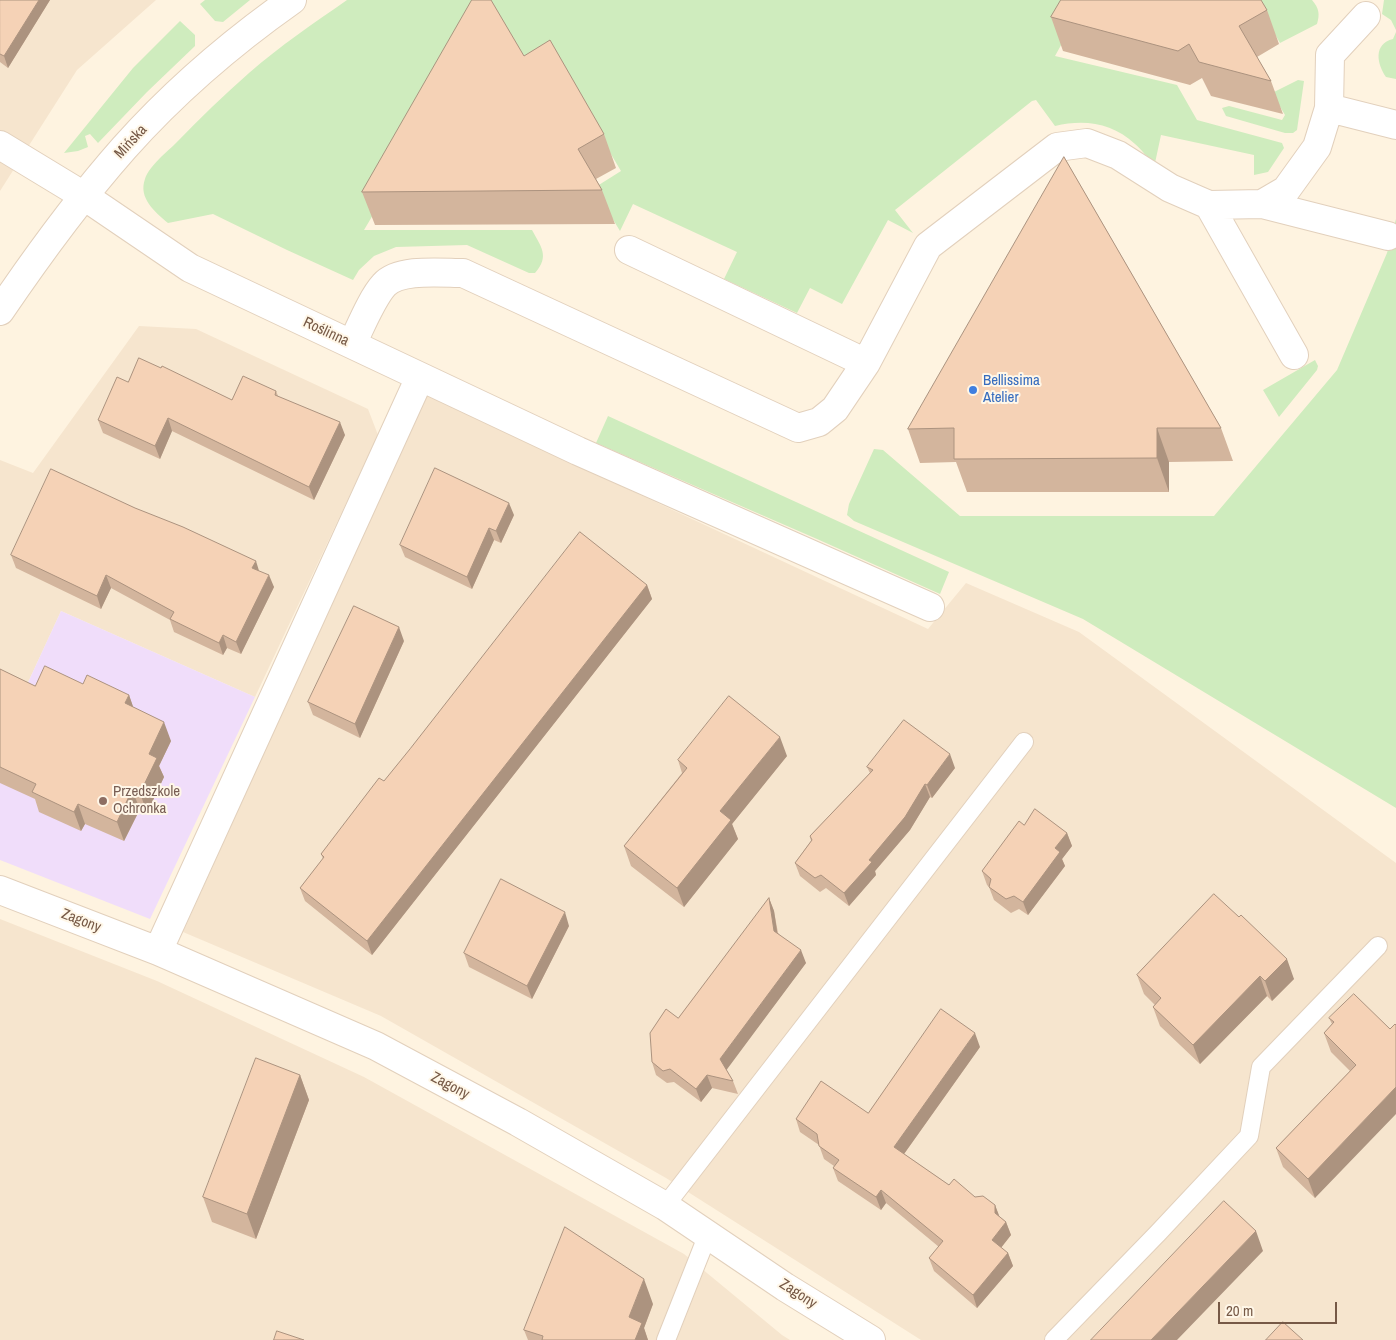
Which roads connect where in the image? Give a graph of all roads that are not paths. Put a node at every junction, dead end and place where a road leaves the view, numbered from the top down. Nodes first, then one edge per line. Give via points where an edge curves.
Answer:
1 (292, 0) edge
2 (1367, 8) edge
3 (1329, 108) junction
4 (1396, 124) edge
5 (0, 145) edge
6 (84, 196) junction
7 (1262, 204) junction
8 (1209, 205) junction
9 (1388, 236) dead end
10 (629, 250) dead end
11 (0, 312) edge
12 (352, 344) junction
13 (1294, 355) dead end
14 (866, 363) junction
15 (420, 377) junction
16 (930, 607) dead end
17 (1024, 742) dead end
18 (0, 890) edge
19 (1378, 946) dead end
20 (158, 951) junction
21 (665, 1206) junction
22 (708, 1234) junction
23 (666, 1340) edge
24 (871, 1340) edge
25 (1054, 1340) edge

1 - 6 street, Mińska via 256,25 177,93
2 - 3 street via 1330,55
3 - 4 street
3 - 7 street via 1317,147 1286,190
5 - 6 street, Roślinna
6 - 11 street, Mińska
6 - 12 street, Roślinna via 190,268
7 - 8 street
7 - 9 street
8 - 13 street
8 - 14 street via 1170,188 1118,155 1086,144 1057,147 928,246
10 - 14 street
12 - 14 street via 384,285 397,276 463,273 798,428 819,422 835,409
12 - 15 street, Roślinna
15 - 16 street, Roślinna via 578,451
15 - 20 street
17 - 21 lane
18 - 20 street, Zagony
19 - 25 lane via 1261,1067 1248,1136
20 - 21 street, Zagony via 376,1046
21 - 22 street, Zagony
22 - 23 lane
22 - 24 street, Zagony

